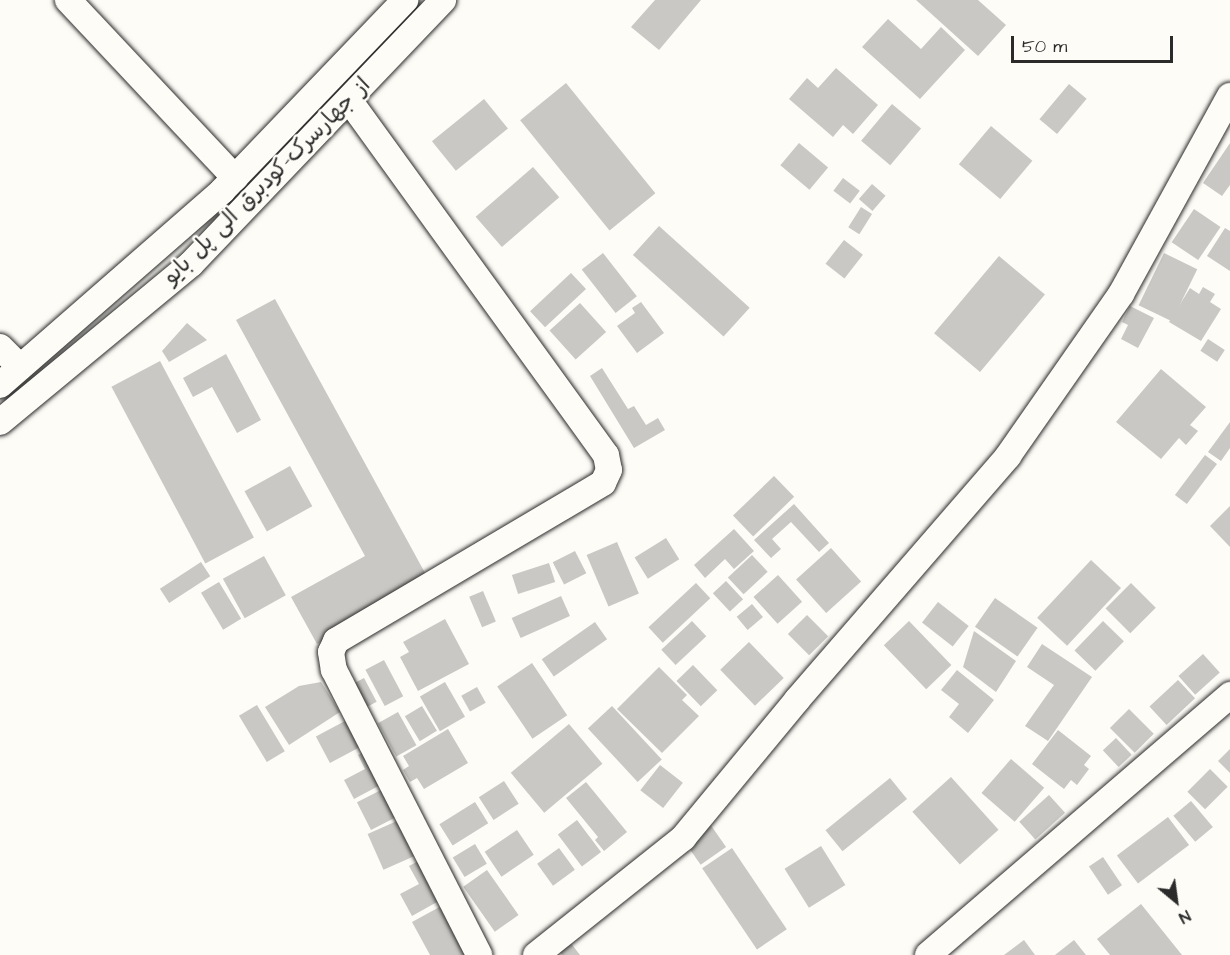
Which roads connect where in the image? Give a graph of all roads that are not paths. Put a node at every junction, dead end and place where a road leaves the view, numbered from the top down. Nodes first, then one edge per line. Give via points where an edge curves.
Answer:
1 (68, 0) edge
2 (405, 0) edge
3 (443, 0) edge
4 (1230, 96) edge
5 (349, 100) junction
6 (235, 178) junction
7 (0, 347) edge
8 (20, 367) junction
9 (0, 385) edge
10 (0, 422) edge
11 (1230, 695) edge
12 (479, 955) edge
13 (536, 955) edge
14 (928, 955) edge

1 - 6 street
2 - 6 street, از جهارسرک-کودبرق الی پل بایو
3 - 5 street, از جهارسرک-کودبرق الی پل بایو
4 - 13 street via 1121,294 1008,456 683,838
5 - 10 street, از جهارسرک-کودبرق الی پل بایو via 191,264
5 - 12 street via 606,455 609,470 603,483 336,641 330,652 334,670
6 - 8 street, از جهارسرک-کودبرق الی پل بایو
7 - 8 street
8 - 9 street, از جهارسرک-کودبرق الی پل بایو
11 - 14 street

